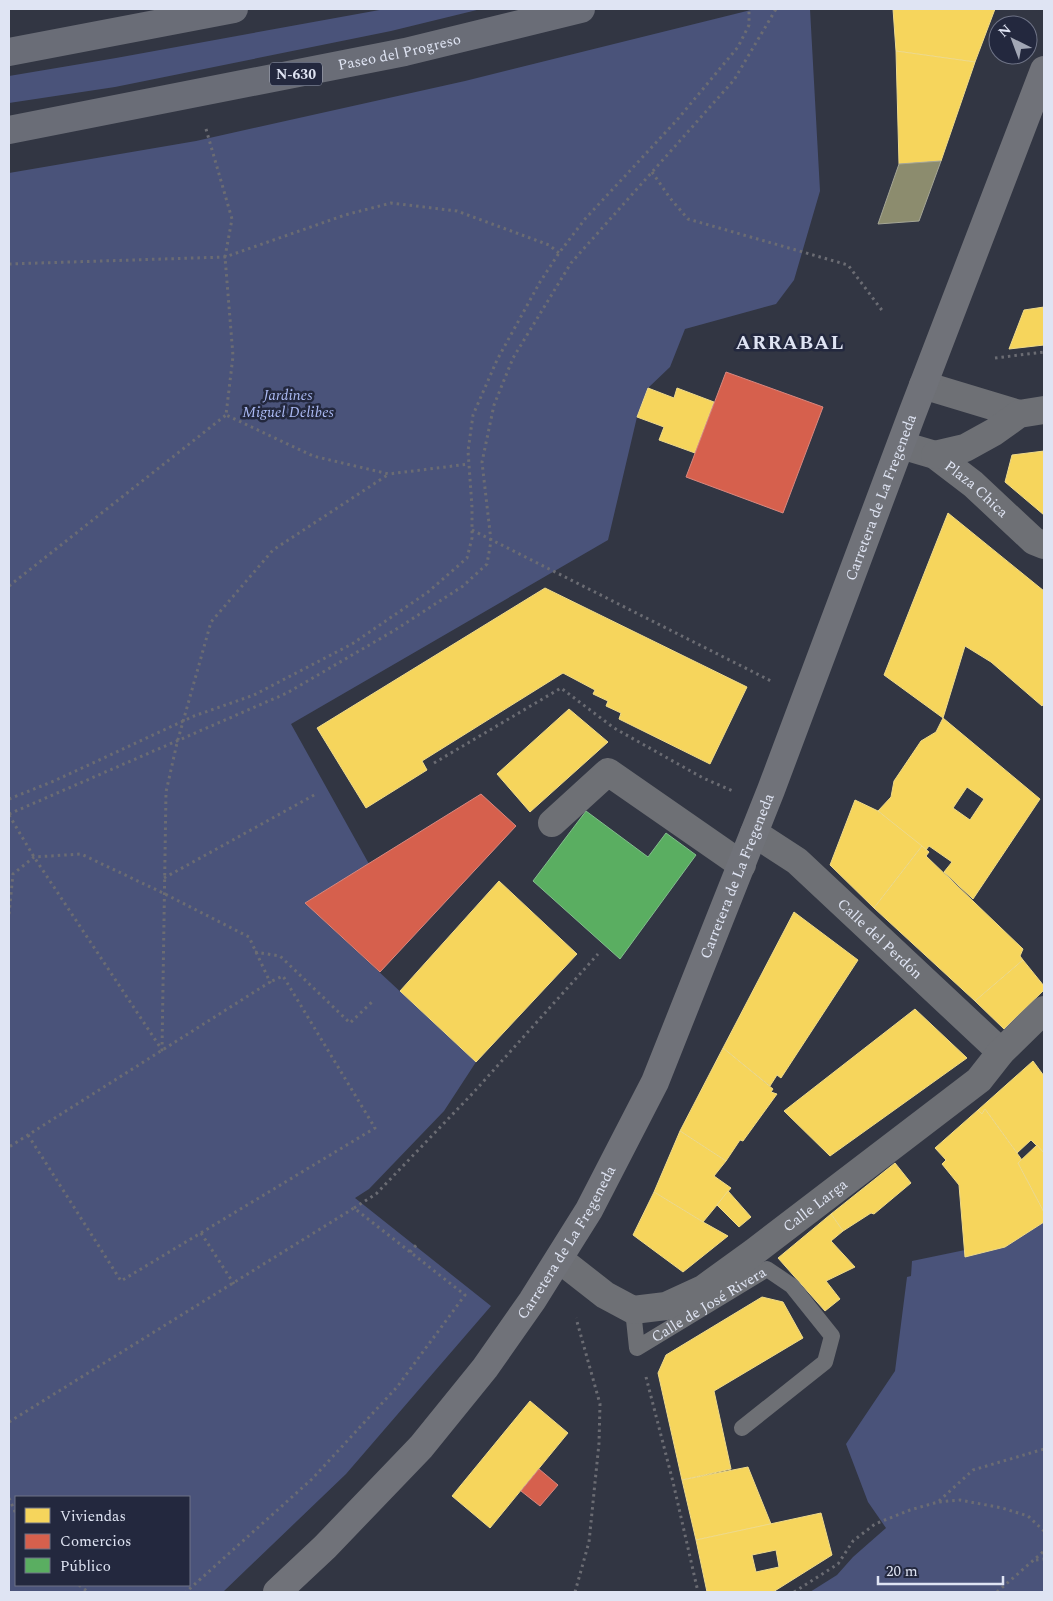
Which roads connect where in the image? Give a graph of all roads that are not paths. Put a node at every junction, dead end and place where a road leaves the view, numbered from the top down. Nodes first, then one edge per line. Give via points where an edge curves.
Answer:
1 (234, 9) edge
2 (582, 9) edge
3 (9, 52) edge
4 (1044, 70) edge
5 (9, 130) edge
6 (923, 385) junction
7 (1031, 412) edge
8 (900, 445) junction
9 (935, 455) junction
10 (1044, 545) edge
11 (552, 822) dead end
12 (754, 833) junction
13 (742, 865) junction
14 (1044, 1010) edge
15 (1002, 1052) junction
16 (560, 1259) junction
17 (633, 1310) junction
18 (742, 1428) dead end
19 (277, 1592) edge

1 - 3 highway
2 - 5 highway, Paseo del Progreso / N-630 via 405,52
4 - 6 main road, Carretera de La Fregeneda
6 - 7 street
6 - 8 main road, Carretera de La Fregeneda
7 - 9 street via 965,448
8 - 9 street, Plaza Chica
8 - 12 main road, Carretera de La Fregeneda
9 - 10 street, Plaza Chica via 973,484 1034,541
11 - 13 street via 608,772
12 - 13 main road, Carretera de La Fregeneda
12 - 15 street, Calle del Perdón via 797,861
13 - 16 main road, Carretera de La Fregeneda via 655,1082
14 - 15 street, Calle Larga
15 - 17 street, Calle Larga via 979,1080 703,1288 666,1306
16 - 17 street via 606,1295
16 - 19 main road, Carretera de La Fregeneda via 485,1368 421,1447 326,1547
17 - 18 lane, Calle de José Rivera via 637,1348 767,1269 792,1286 832,1336 825,1362

